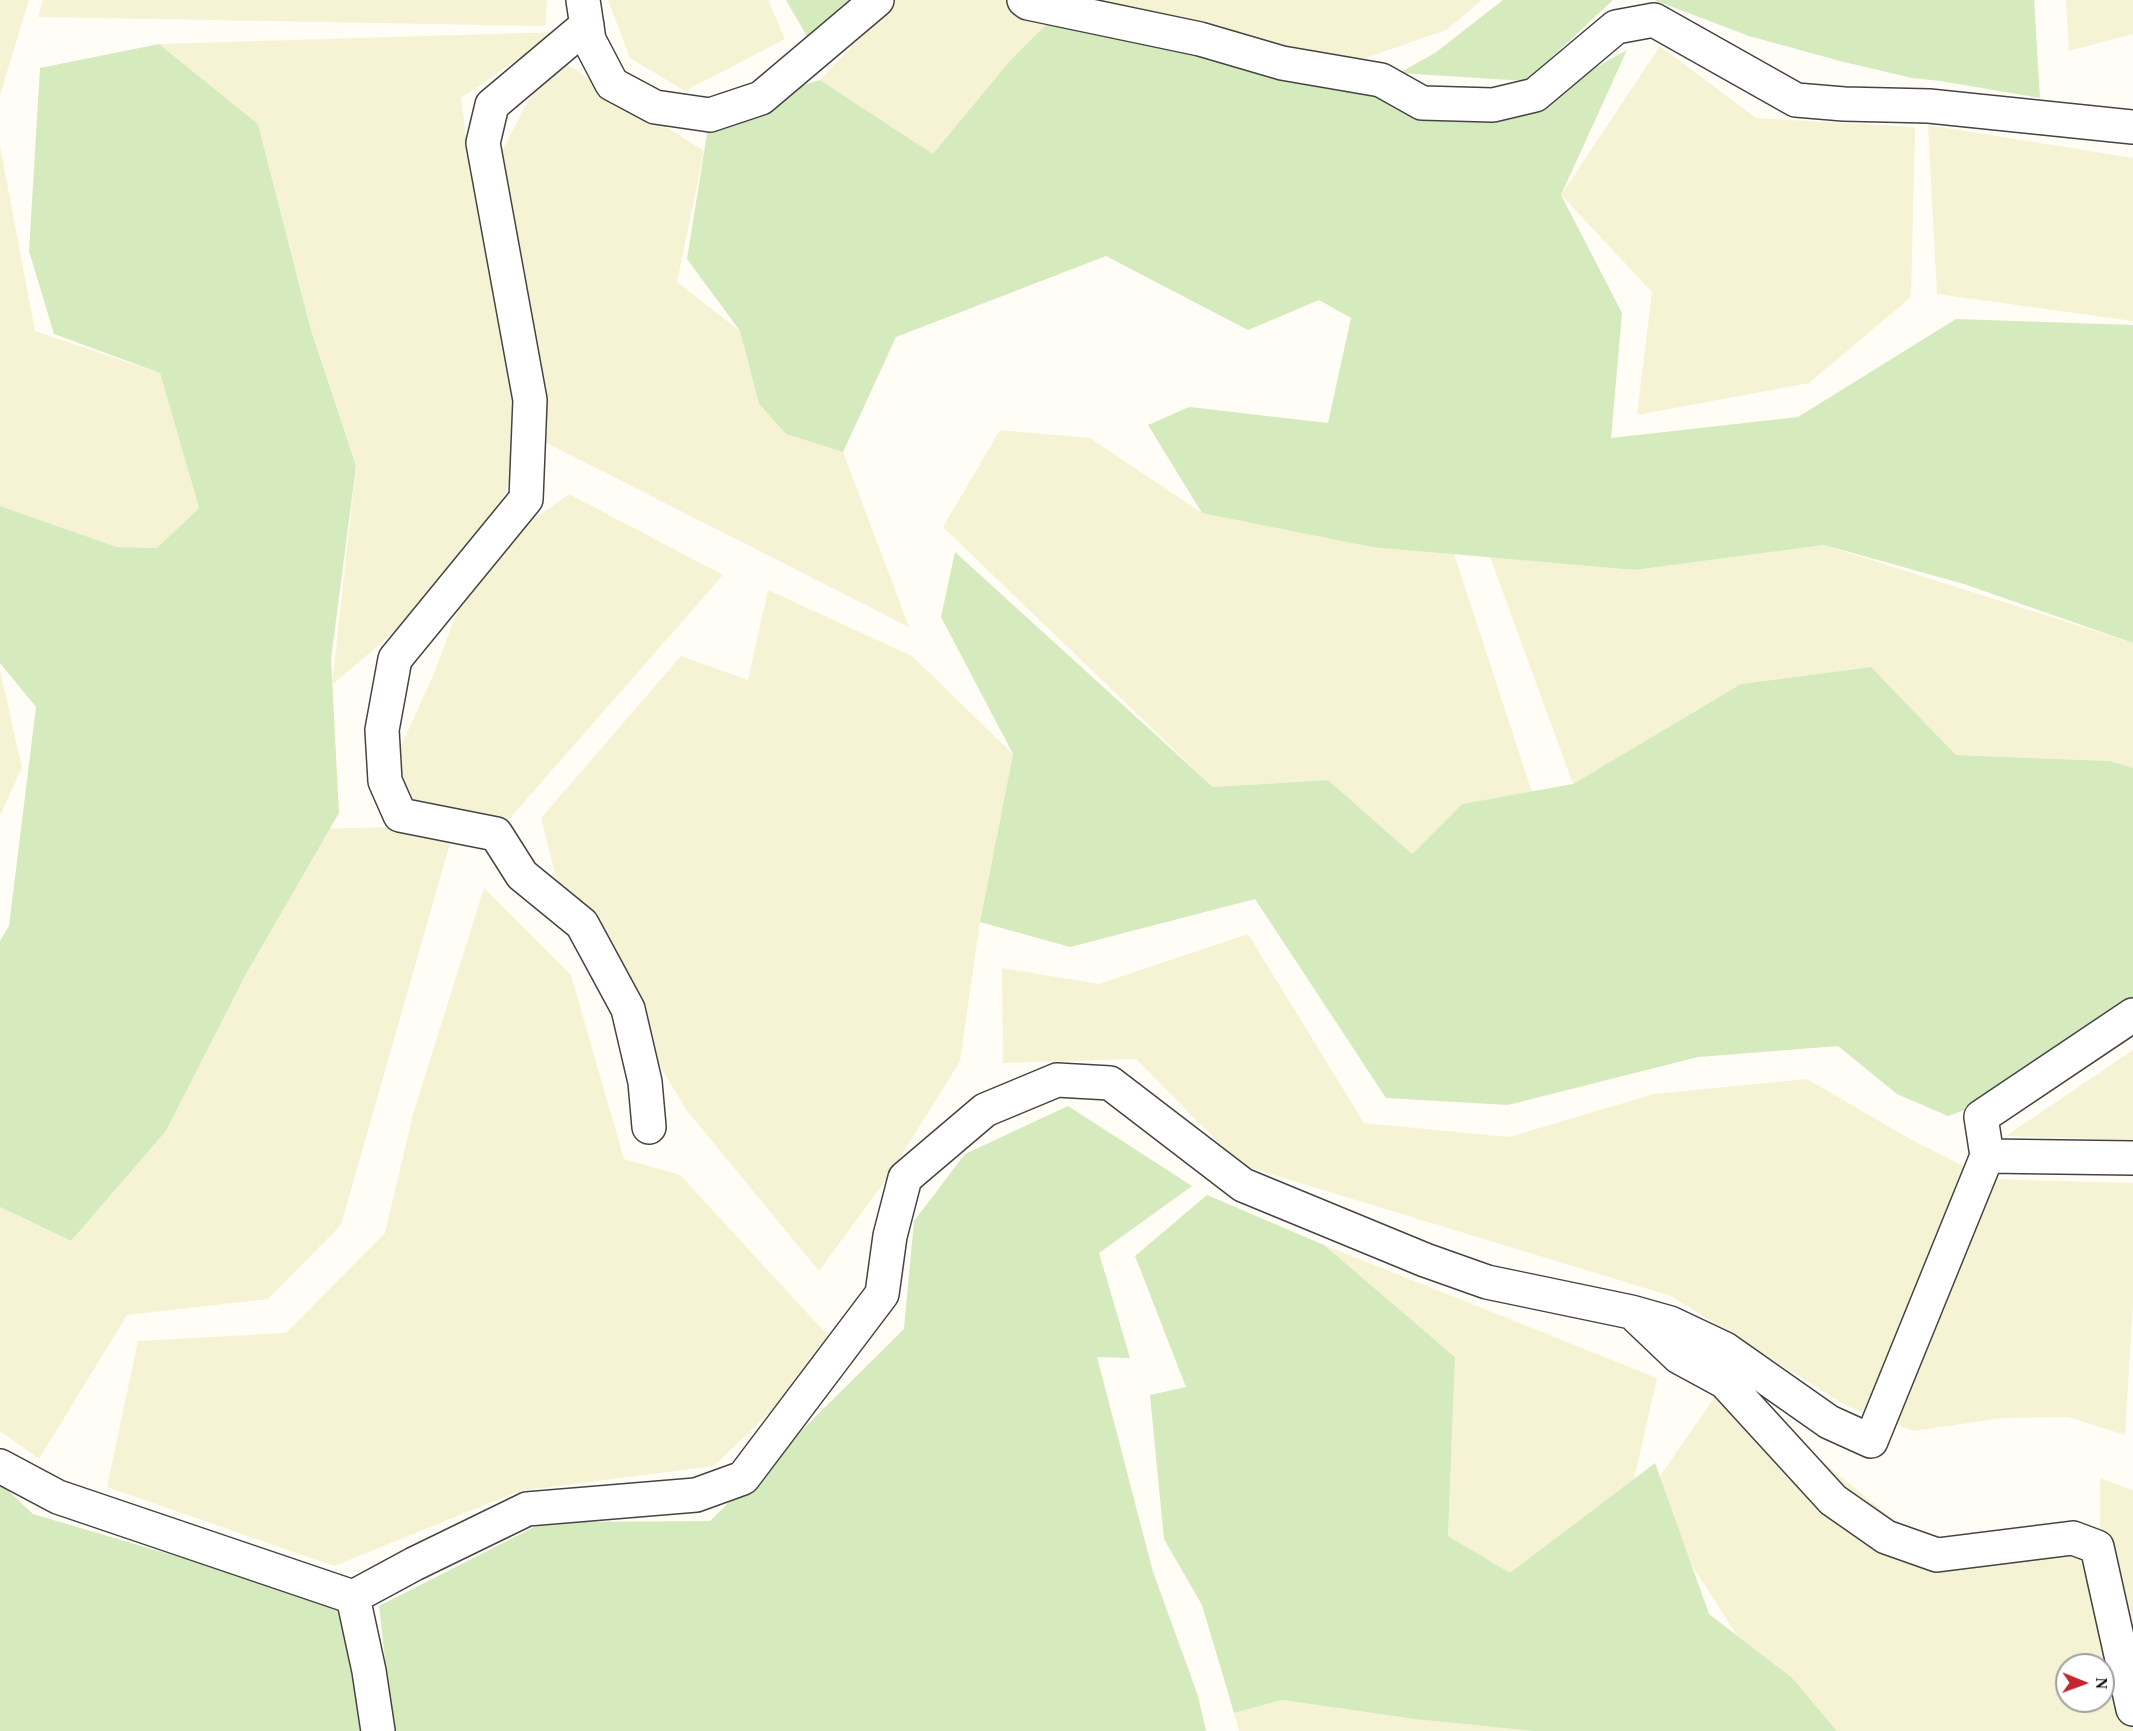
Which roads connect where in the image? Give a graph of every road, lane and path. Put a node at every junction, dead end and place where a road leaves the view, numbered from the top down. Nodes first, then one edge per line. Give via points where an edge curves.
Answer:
1 (877, 0) edge
2 (1024, 0) edge
3 (585, 12) edge
4 (2133, 127) edge
5 (2133, 1015) edge
6 (649, 1126) dead end
7 (1987, 1156) junction
8 (2133, 1158) edge
9 (1631, 1312) junction
10 (0, 1466) edge
11 (353, 1597) junction
12 (2133, 1709) edge
13 (378, 1731) edge

1 - 3 street via 761,98 710,115 656,107 612,84 589,40
2 - 4 street via 1200,39 1282,63 1381,80 1422,103 1493,105 1536,95 1616,27 1654,20 1796,100 1929,106
3 - 6 street via 492,105 483,143 530,400 526,499 395,659 382,730 385,781 399,815 496,834 522,875 582,924 628,1009 645,1082
5 - 7 street via 1981,1117
7 - 8 street
7 - 9 street via 1871,1441 1829,1422 1725,1349 1670,1323
9 - 11 street via 1487,1282 1425,1260 1244,1185 1110,1083 1057,1080 985,1110 905,1178 890,1236 882,1294 743,1478 696,1495 527,1509
9 - 12 street via 1679,1357 1725,1382 1833,1500 1886,1538 1937,1555 2073,1538 2097,1547
10 - 11 street via 58,1497
11 - 13 street

